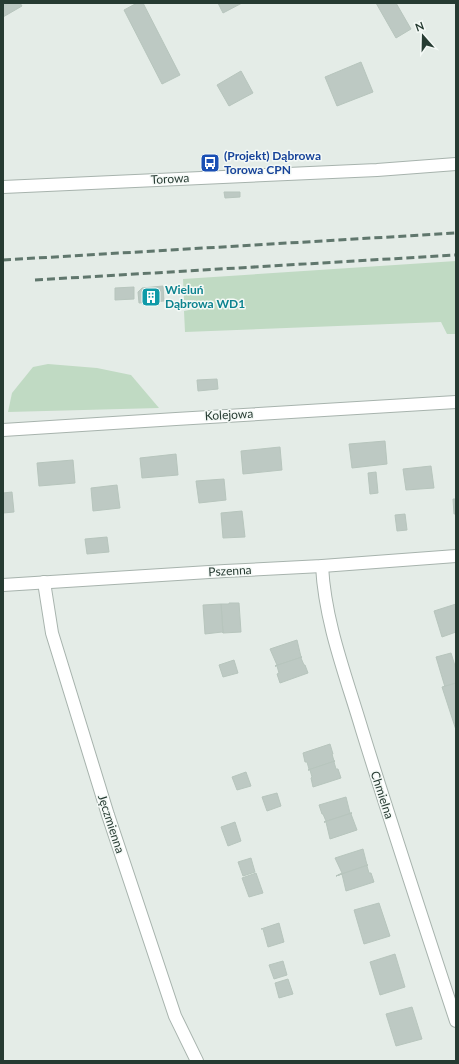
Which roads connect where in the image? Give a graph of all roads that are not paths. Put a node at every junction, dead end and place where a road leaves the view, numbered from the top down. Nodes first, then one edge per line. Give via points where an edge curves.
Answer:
1 (456, 164) edge
2 (3, 187) edge
3 (456, 402) edge
4 (3, 430) edge
5 (456, 556) edge
6 (322, 566) junction
7 (44, 582) junction
8 (3, 585) edge
9 (456, 1021) edge
10 (197, 1061) edge

1 - 2 street, Torowa
3 - 4 street, Kolejowa
5 - 6 street, Pszenna
6 - 7 street, Pszenna
6 - 9 street, Chmielna via 326,607 342,668
7 - 8 street, Pszenna
7 - 10 street, Jęczmienna via 52,633 108,815 175,1016

